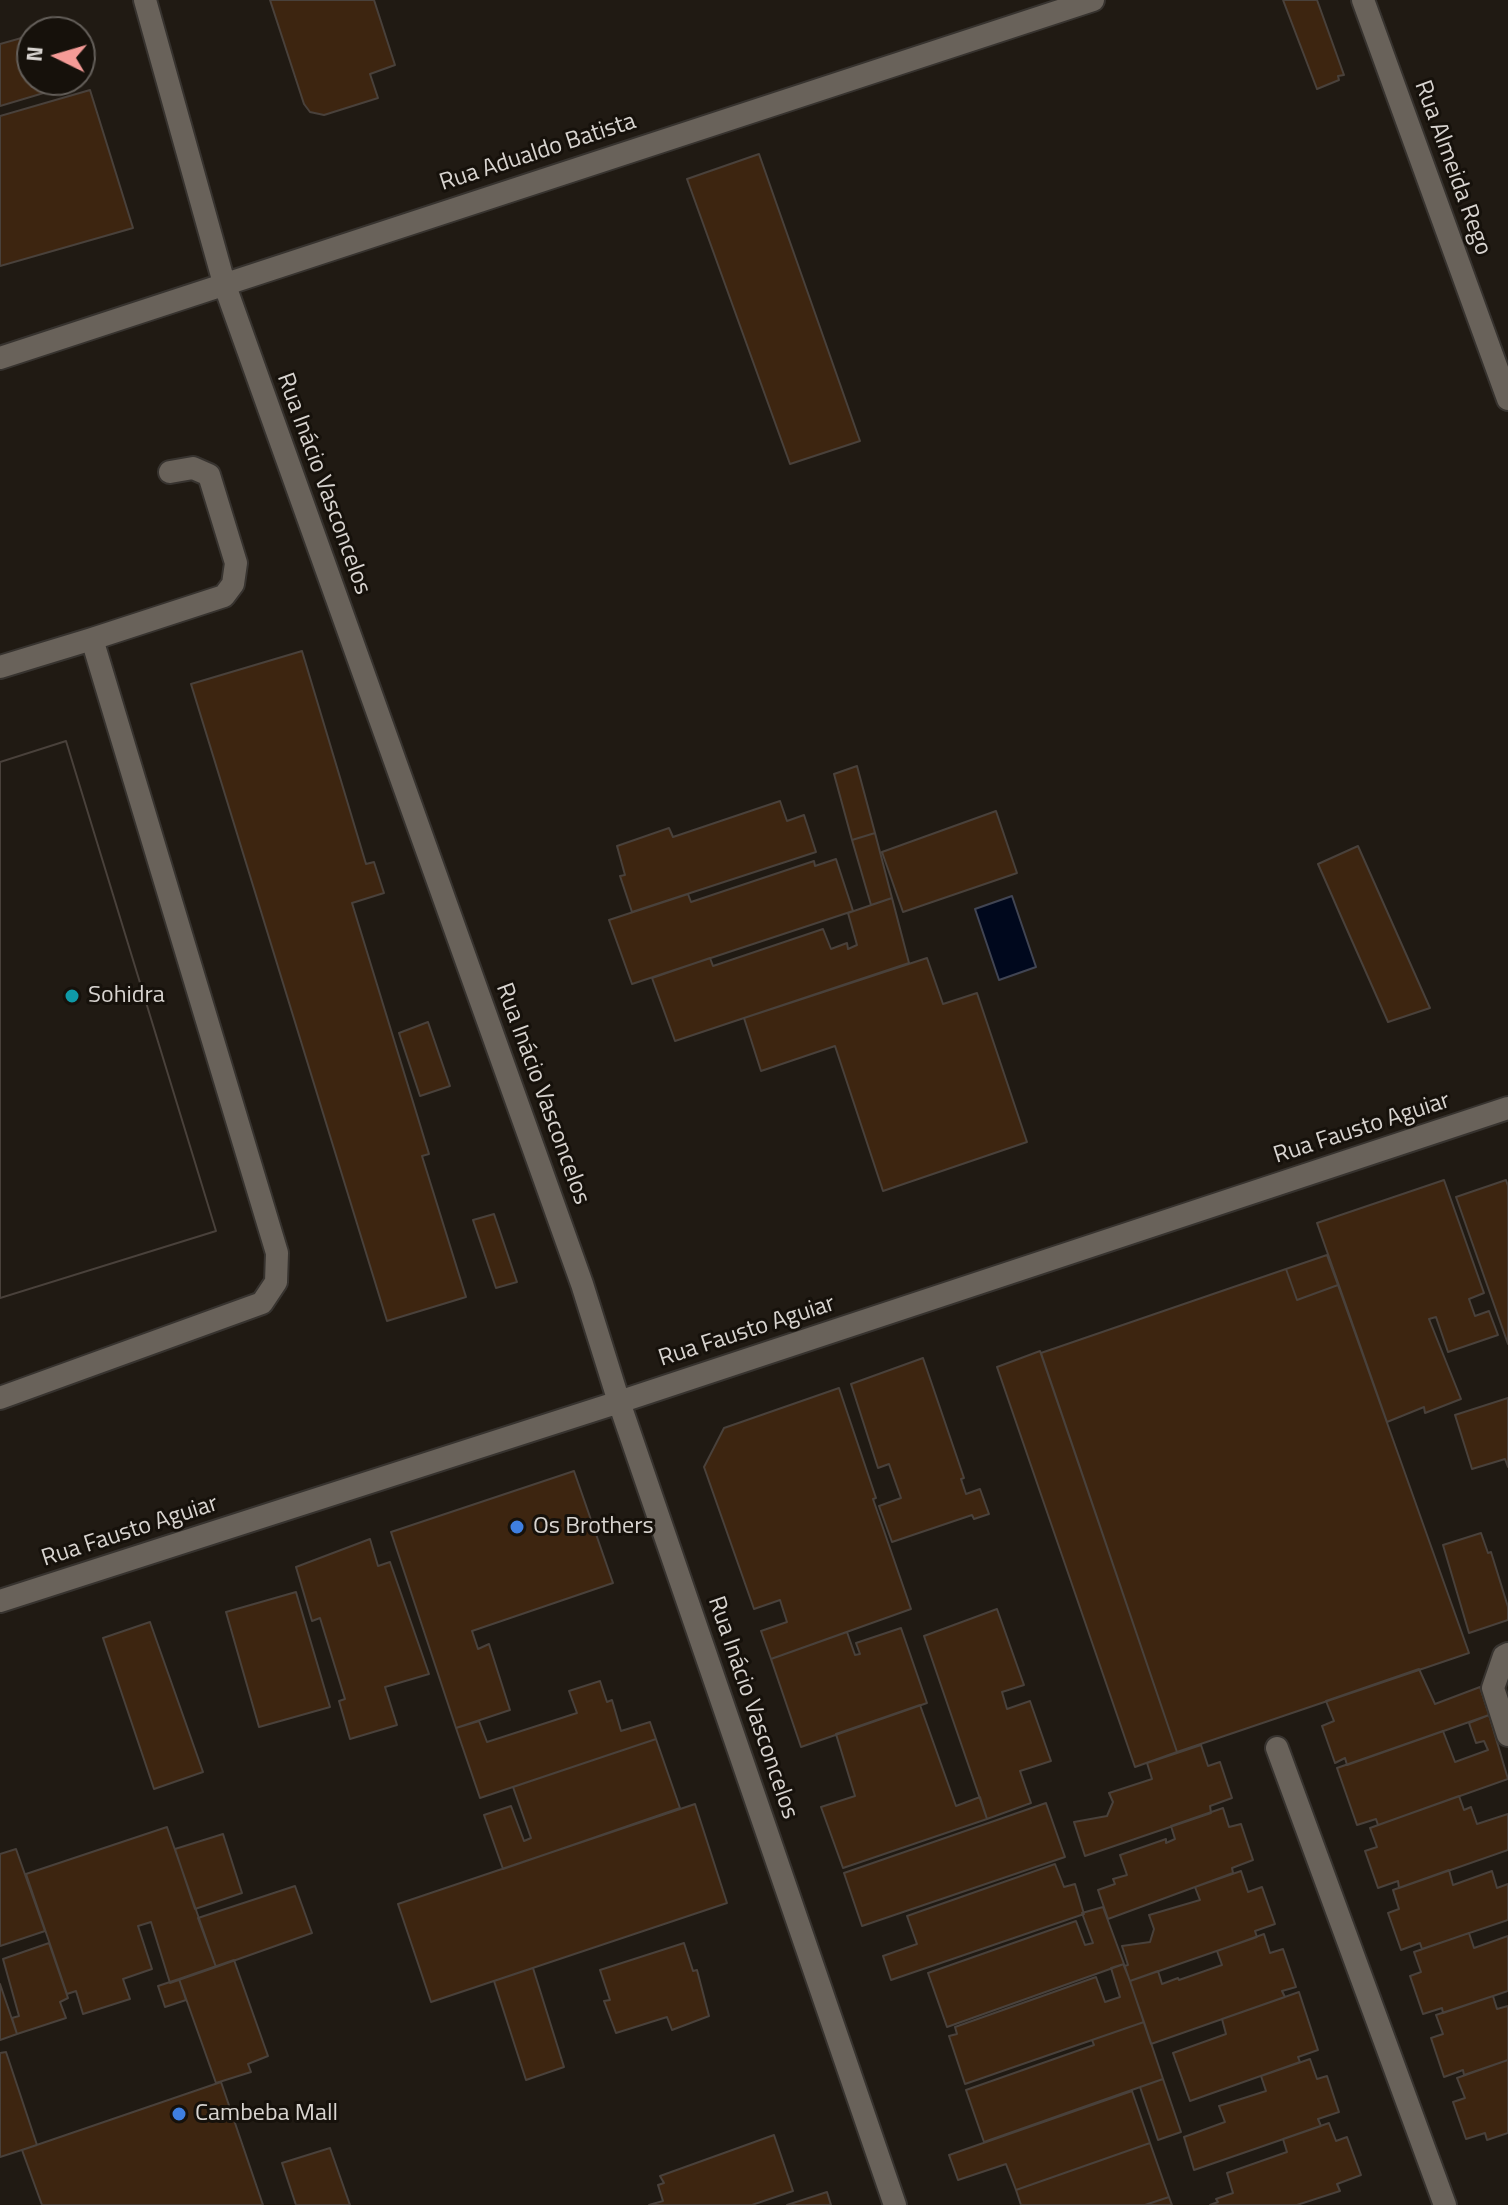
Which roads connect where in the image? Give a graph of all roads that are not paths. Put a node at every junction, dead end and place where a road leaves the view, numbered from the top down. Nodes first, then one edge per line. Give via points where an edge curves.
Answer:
1 (145, 0) edge
2 (1093, 0) edge
3 (1363, 0) edge
4 (224, 283) junction
5 (0, 358) edge
6 (1508, 399) edge
7 (170, 472) dead end
8 (92, 639) junction
9 (0, 667) edge
10 (1508, 1108) edge
11 (0, 1398) edge
12 (619, 1402) junction
13 (0, 1601) edge
14 (1508, 1654) edge
15 (1508, 1735) edge
16 (1277, 1748) dead end
17 (895, 2205) edge
18 (1445, 2205) edge

1 - 4 street, Rua Inácio Vasconcelos
2 - 4 street, Rua Adualdo Batista
3 - 6 street, Rua Almeida Rego
4 - 5 street, Rua Adualdo Batista
4 - 12 street, Rua Inácio Vasconcelos via 582,1284
7 - 8 street via 193,468 209,475 236,563 233,584 224,596
8 - 9 street
8 - 11 street via 277,1253 276,1282 262,1303
10 - 12 street, Rua Fausto Aguiar
12 - 13 street, Rua Fausto Aguiar
12 - 17 street, Rua Inácio Vasconcelos
14 - 15 street via 1493,1688
16 - 18 street

